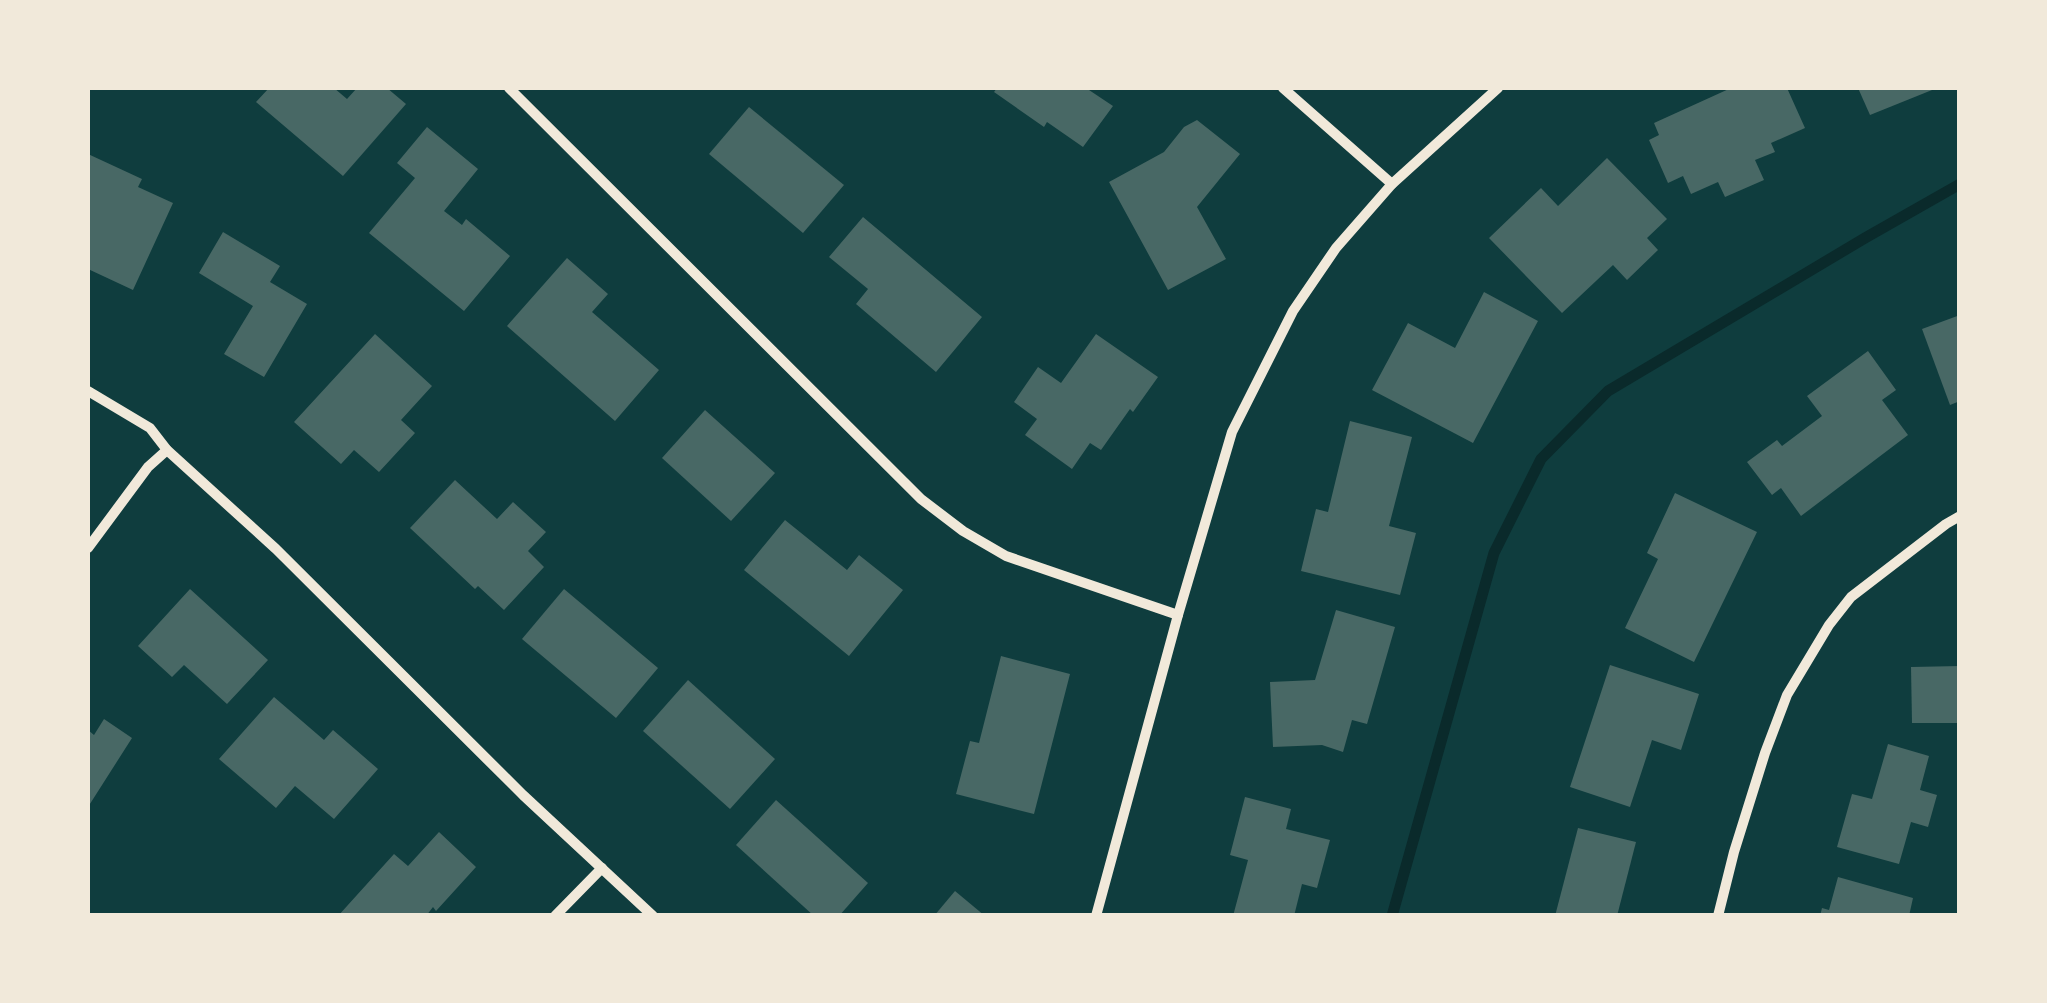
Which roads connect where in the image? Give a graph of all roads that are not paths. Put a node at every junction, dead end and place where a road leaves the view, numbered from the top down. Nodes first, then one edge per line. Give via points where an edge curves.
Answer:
1 (508, 88) edge
2 (1284, 88) edge
3 (1498, 88) edge
4 (1392, 184) junction
5 (88, 391) edge
6 (167, 450) junction
7 (1960, 516) edge
8 (88, 548) edge
9 (1178, 615) junction
10 (602, 868) junction
11 (555, 916) edge
12 (652, 916) edge
13 (1096, 916) edge
14 (1718, 916) edge

1 - 9 street via 921,499 1006,556
2 - 4 street
3 - 4 street
4 - 9 street via 1293,311 1232,432
5 - 6 street via 150,428
6 - 8 street
6 - 10 street
7 - 14 street via 1851,597 1829,625 1765,753
9 - 13 street
10 - 11 street
10 - 12 street

